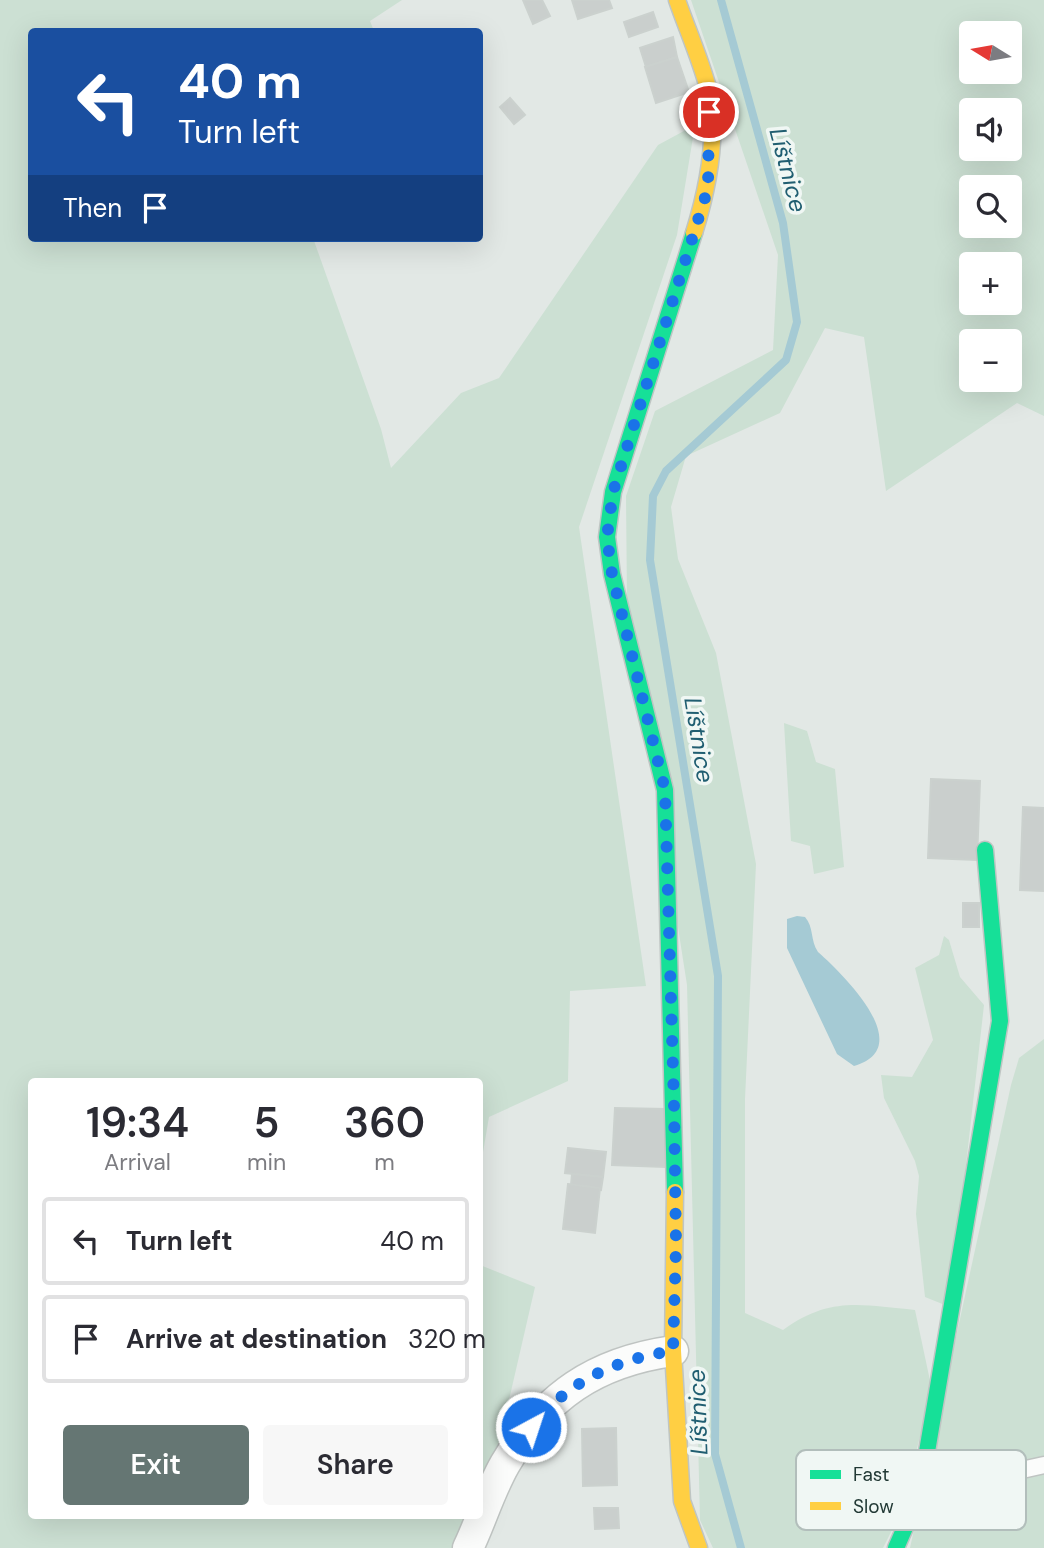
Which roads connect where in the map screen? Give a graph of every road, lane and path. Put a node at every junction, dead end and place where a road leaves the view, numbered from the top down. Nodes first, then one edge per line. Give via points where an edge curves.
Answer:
1 (677, 0) edge
2 (985, 850) dead end
3 (673, 1351) junction
4 (927, 1450) edge
5 (1044, 1465) edge
6 (1026, 1469) edge
7 (483, 1514) edge
8 (481, 1519) edge
9 (904, 1530) edge
10 (468, 1548) edge
11 (699, 1548) edge
12 (896, 1548) edge

1 - 3 street via 708,89 708,188 613,492 607,537 665,790 676,1244
2 - 4 street via 1000,1021
3 - 7 street via 643,1355 607,1368 554,1399 505,1465
3 - 11 street via 682,1501
5 - 6 lane
8 - 10 street
9 - 12 street

